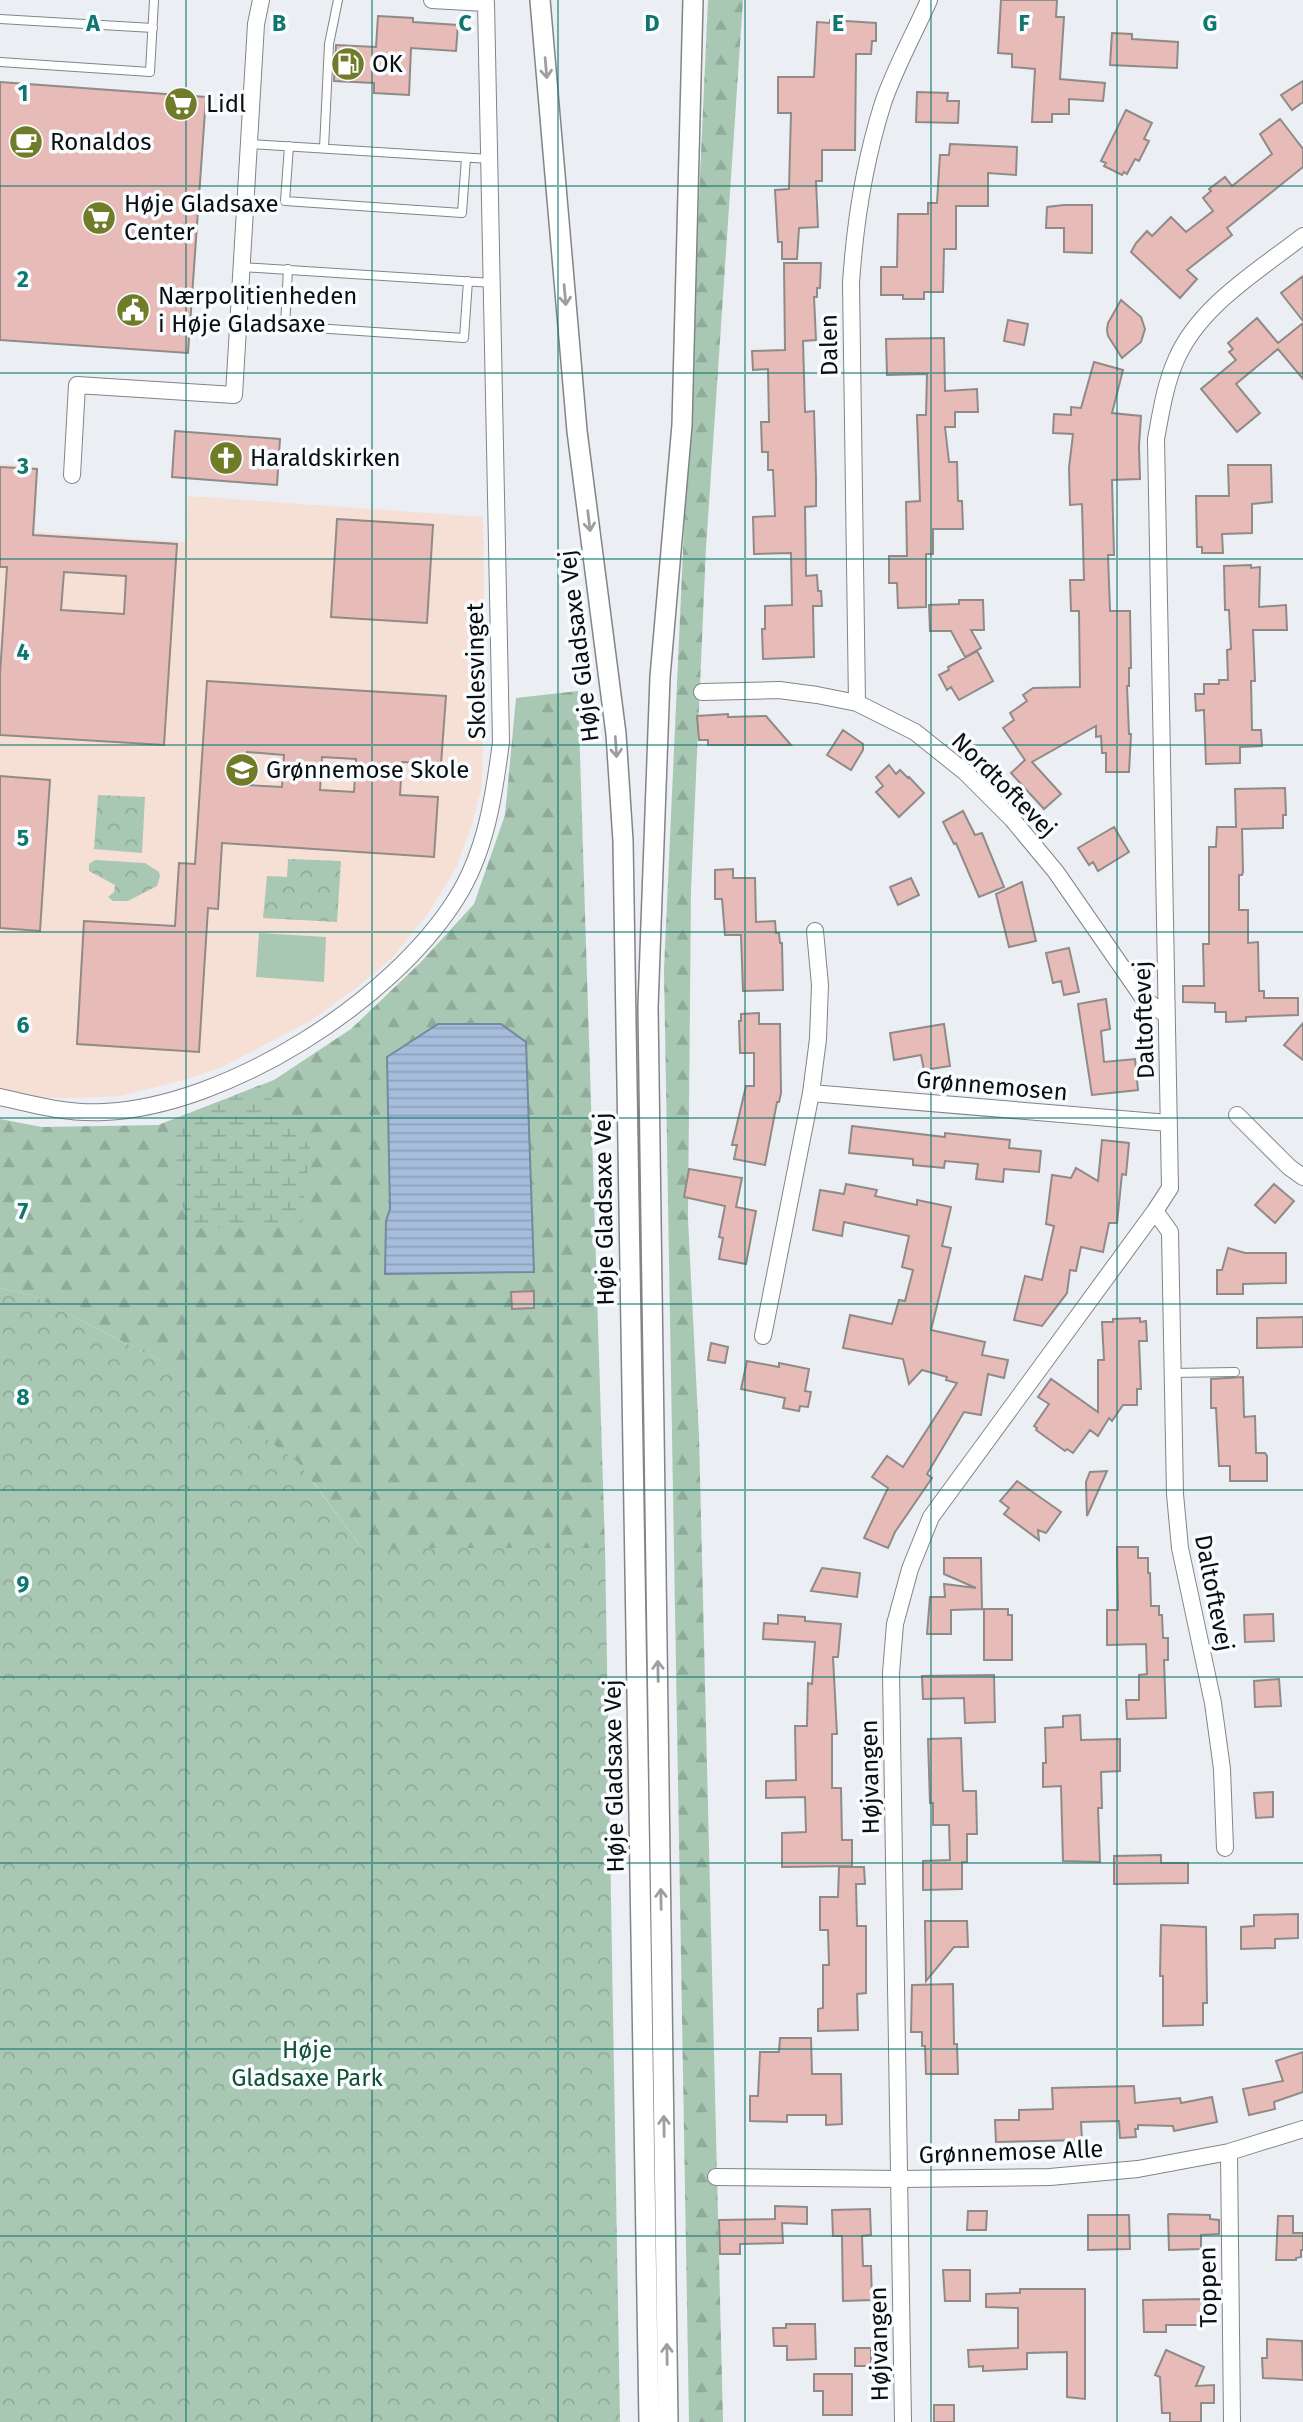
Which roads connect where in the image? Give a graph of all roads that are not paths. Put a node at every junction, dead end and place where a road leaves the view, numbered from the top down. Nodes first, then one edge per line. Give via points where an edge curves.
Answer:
1 (154, 0) edge
2 (261, 0) edge
3 (338, 0) edge
4 (432, 0) edge
5 (534, 0) edge
6 (540, 0) edge
7 (693, 0) edge
8 (929, 0) edge
9 (0, 19) edge
10 (542, 23) junction
11 (153, 28) junction
12 (0, 62) edge
13 (251, 144) junction
14 (289, 146) junction
15 (324, 148) junction
16 (466, 158) junction
17 (490, 159) junction
18 (1303, 236) edge
19 (242, 267) junction
20 (288, 269) junction
21 (468, 281) junction
22 (493, 283) junction
23 (72, 475) dead end
24 (702, 692) dead end
25 (857, 704) junction
26 (815, 931) dead end
27 (1165, 1014) junction
28 (811, 1093) junction
29 (0, 1097) edge
30 (1237, 1115) dead end
31 (1170, 1123) junction
32 (1303, 1177) edge
33 (1156, 1211) junction
34 (763, 1336) dead end
35 (1235, 1372) dead end
36 (1172, 1373) junction
37 (1225, 1848) dead end
38 (1303, 2129) edge
39 (1229, 2152) junction
40 (716, 2178) dead end
41 (900, 2179) junction
42 (649, 2422) edge
43 (668, 2422) edge
44 (903, 2422) edge
45 (1232, 2422) edge

1 - 11 lane
2 - 13 street
3 - 15 lane via 330,44
4 - 17 street, Skolesvinget via 486,3
5 - 10 street
6 - 10 street, Høje Gladsaxe Vej
43 -> 7 street, Høje Gladsaxe Vej via 648,1007 660,677 682,425
8 - 25 street, Dalen via 884,101 865,167 855,229 851,283
9 - 11 lane
10 -> 42 street, Høje Gladsaxe Vej via 577,431 616,734 623,841
11 - 12 lane via 150,72
13 - 14 lane
13 - 19 street
14 - 15 lane
14 - 16 lane via 285,201 462,213
15 - 16 lane
16 - 17 lane
17 - 22 street, Skolesvinget
18 - 27 street, Daltoftevej via 1226,295 1194,329 1176,359 1162,405 1156,439
19 - 20 lane
19 - 23 street via 234,394 77,385
20 - 21 lane
20 - 21 lane via 285,326 340,330 464,338
21 - 22 lane
22 - 29 street, Skolesvinget via 501,742 494,802 477,856 457,898 420,948 366,996 298,1045 230,1080 161,1103 105,1112 54,1110
24 - 25 street, Nordtoftevej via 779,690
25 - 27 street, Nordtoftevej via 915,732 1012,818 1056,872 1144,999
26 - 28 street via 820,985
27 - 31 street, Daltoftevej
28 - 31 street, Grønnemosen
28 - 34 street
30 - 32 street
31 - 33 street, Daltoftevej via 1170,1188
33 - 36 street, Daltoftevej via 1170,1232
33 - 41 street, Højvangen via 932,1517 910,1569 895,1624 891,1673
35 - 36 lane
36 - 37 street, Daltoftevej via 1180,1548 1213,1703 1222,1769
38 - 39 street, Grønnemose Alle
39 - 41 street, Grønnemose Alle via 1138,2169
39 - 45 street, Toppen
40 - 41 street, Grønnemose Alle
41 - 44 street, Højvangen

